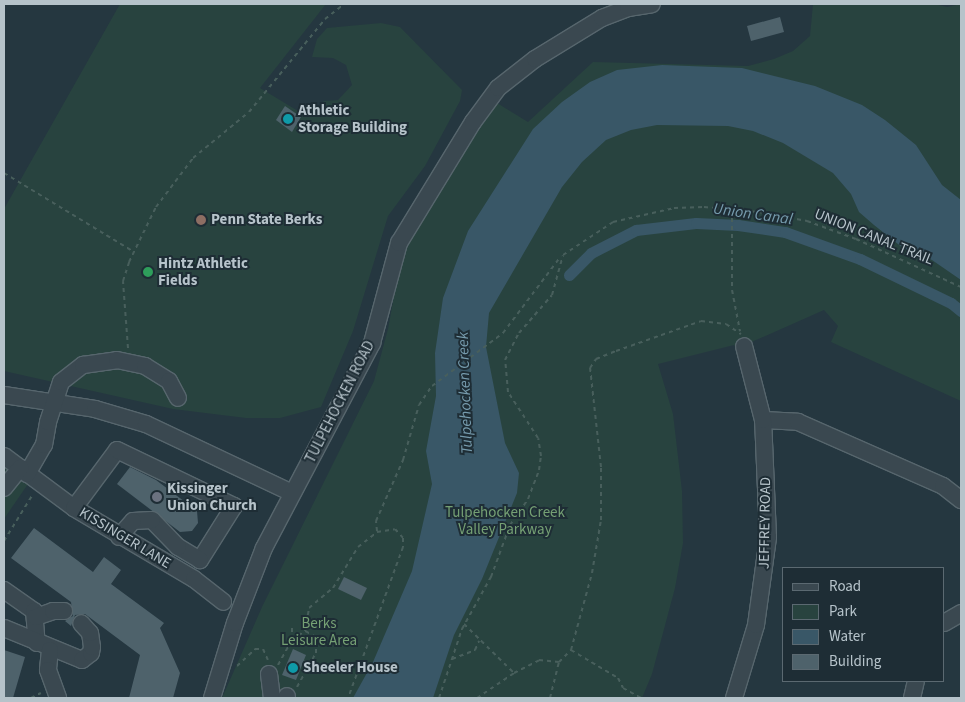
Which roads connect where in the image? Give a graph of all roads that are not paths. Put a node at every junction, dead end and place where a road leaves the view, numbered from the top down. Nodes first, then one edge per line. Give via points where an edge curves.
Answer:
1 (652, 4) edge
2 (742, 339) road end
3 (4, 395) edge
4 (178, 398) dead end
5 (53, 403) junction
6 (763, 420) junction
7 (4, 456) edge
8 (29, 475) junction
9 (4, 488) edge
10 (291, 496) junction
11 (961, 500) edge
12 (74, 508) junction
13 (119, 537) junction
14 (4, 590) edge
15 (223, 602) dead end
16 (64, 611) dead end
17 (961, 613) edge
18 (36, 617) junction
19 (945, 622) edge
20 (81, 623) dead end
21 (4, 628) edge
22 (43, 647) junction
23 (269, 674) road end
24 (916, 682) edge
25 (281, 697) edge
26 (58, 698) edge
27 (212, 698) edge
28 (734, 698) edge
29 (912, 698) edge

1 - 10 street, TULPEHOCKEN ROAD via 628,8 602,18 517,71 486,103 408,226 393,262 381,313 365,358
2 - 6 street, JEFFREY ROAD
3 - 5 street
4 - 5 street via 169,381 159,372 127,362 100,361 70,372 60,382
5 - 8 street via 44,445
5 - 10 street via 95,409 153,427
6 - 11 street via 798,422 943,486
6 - 28 street, JEFFREY ROAD via 768,513 766,559 756,625
7 - 8 street, KISSINGER LANE
8 - 9 street
8 - 12 street, KISSINGER LANE
10 - 27 street, TULPEHOCKEN ROAD via 264,548
12 - 13 street, KISSINGER LANE
12 - 13 street via 117,450 234,506 200,560 178,547 152,520 133,522
13 - 15 street, KISSINGER LANE via 194,579
14 - 18 street via 34,611
16 - 18 street via 53,610
17 - 19 street
18 - 22 street
20 - 22 street via 90,633 91,653 82,660
21 - 22 street
22 - 26 street
23 - 25 street
24 - 29 street

